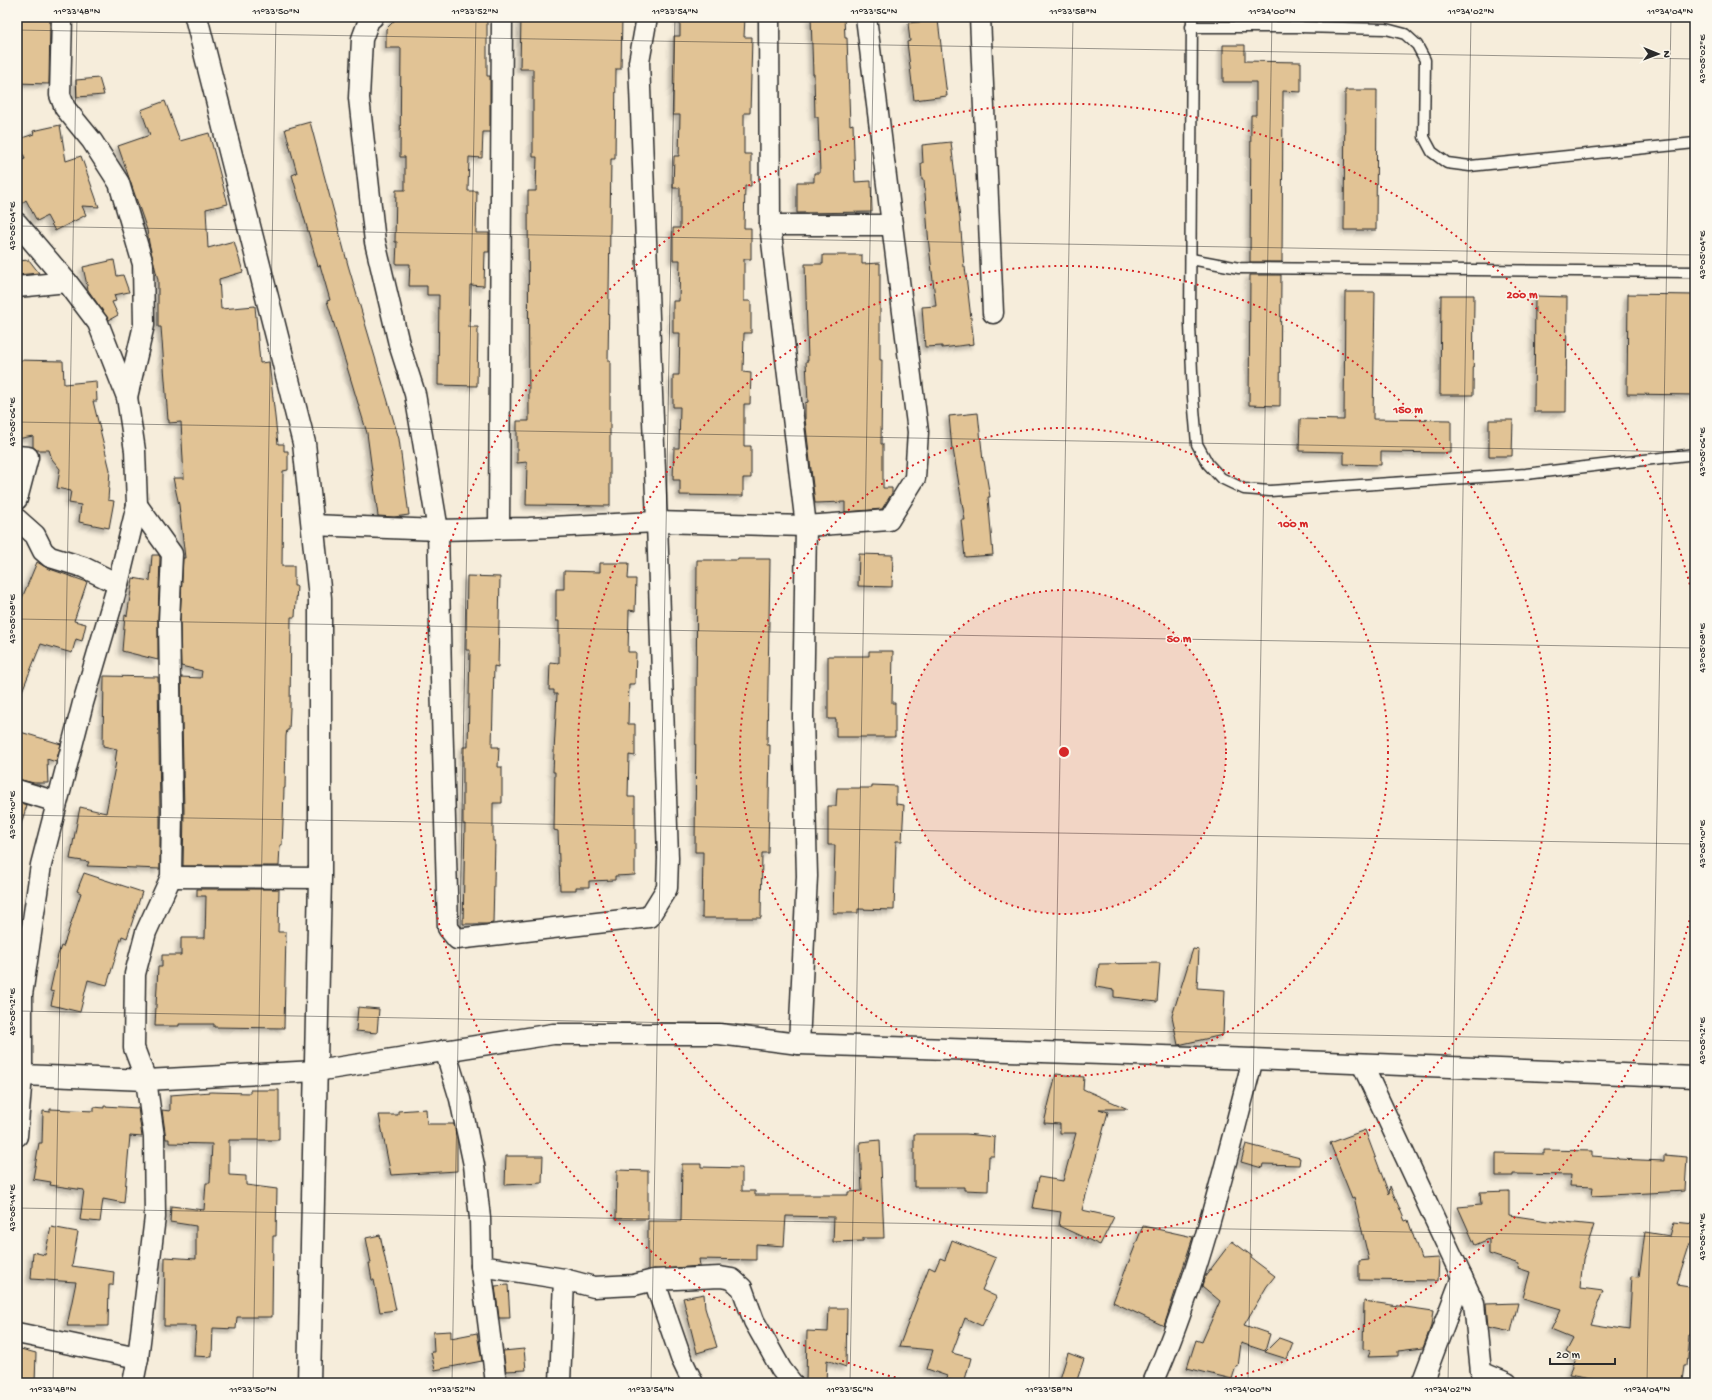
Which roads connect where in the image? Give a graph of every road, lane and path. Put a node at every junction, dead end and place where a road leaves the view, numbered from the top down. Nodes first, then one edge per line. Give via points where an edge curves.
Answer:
1 (62, 17) edge
2 (196, 17) edge
3 (373, 17) edge
4 (502, 17) edge
5 (646, 17) edge
6 (769, 17) edge
7 (866, 17) edge
8 (980, 17) edge
9 (1192, 22) edge
10 (1695, 143) edge
11 (17, 223) edge
12 (770, 225) junction
13 (892, 225) junction
14 (1191, 259) junction
15 (1695, 272) edge
16 (67, 282) junction
17 (17, 287) edge
18 (993, 313) dead end
19 (127, 397) junction
20 (1695, 454) edge
21 (17, 456) edge
22 (17, 499) edge
23 (137, 505) junction
24 (17, 519) edge
25 (657, 522) junction
26 (312, 525) junction
27 (806, 526) junction
28 (499, 528) junction
29 (438, 530) junction
30 (118, 584) junction
31 (17, 790) edge
32 (57, 802) junction
33 (171, 877) junction
34 (320, 878) junction
35 (19, 995) edge
36 (799, 1044) junction
37 (445, 1050) junction
38 (1253, 1059) junction
39 (1362, 1064) junction
40 (316, 1071) junction
41 (20, 1076) edge
42 (1695, 1077) edge
43 (146, 1080) junction
44 (17, 1136) edge
45 (481, 1266) junction
46 (1462, 1277) junction
47 (564, 1279) junction
48 (654, 1280) junction
49 (17, 1333) edge
50 (138, 1358) junction
51 (133, 1383) edge
52 (309, 1383) edge
53 (496, 1383) edge
54 (560, 1383) edge
55 (693, 1383) edge
56 (792, 1383) edge
57 (1153, 1383) edge
58 (1422, 1383) edge
59 (1507, 1383) edge

1 - 19 street via 60,95 65,108 92,141 119,183 143,264 144,325
2 - 26 street via 304,443
3 - 29 street via 369,20 362,39 358,98 374,235 386,295 415,394
4 - 28 street
5 - 25 street via 639,62
6 - 12 street
7 - 13 street
8 - 18 street
9 - 10 lane via 1379,29 1405,34 1417,45 1425,60 1424,136 1432,152 1447,163 1470,166
9 - 14 lane
11 - 16 street
12 - 13 street
12 - 27 street
13 - 27 street via 918,432 916,478 889,520
14 - 15 lane via 1239,268
14 - 20 lane via 1190,324 1198,444 1208,464 1221,478 1244,489 1270,491 1526,474
16 - 17 street
16 - 19 street via 98,323
19 - 23 street via 136,451
21 - 22 street via 28,457
23 - 30 street
23 - 33 street via 172,554 169,621
24 - 30 street via 35,535 43,551 50,557 82,567
25 - 27 street
25 - 28 street
25 - 29 street via 667,888 649,917 457,939 448,928
26 - 29 street
26 - 34 street via 320,598
27 - 36 street via 803,717 807,876
28 - 29 street
30 - 32 street
31 - 32 street
32 - 35 street via 41,865
33 - 34 street
33 - 43 street via 146,932 135,974 134,1048
34 - 40 street
35 - 41 street
36 - 37 street via 719,1034 553,1034
36 - 38 street
37 - 40 street
37 - 45 street via 460,1099 474,1165 480,1218
38 - 39 street
38 - 57 street via 1192,1281
39 - 42 street
39 - 46 street
40 - 43 street
40 - 52 street
41 - 43 street
41 - 44 street
43 - 50 street via 154,1137 155,1217
45 - 47 street
45 - 53 street
46 - 58 street
46 - 59 street via 1474,1303 1481,1372
47 - 48 street via 594,1287 634,1285
47 - 54 street
48 - 55 street via 681,1358
48 - 56 street via 720,1277 732,1279 742,1288 754,1321 780,1368
49 - 50 street
50 - 51 street

